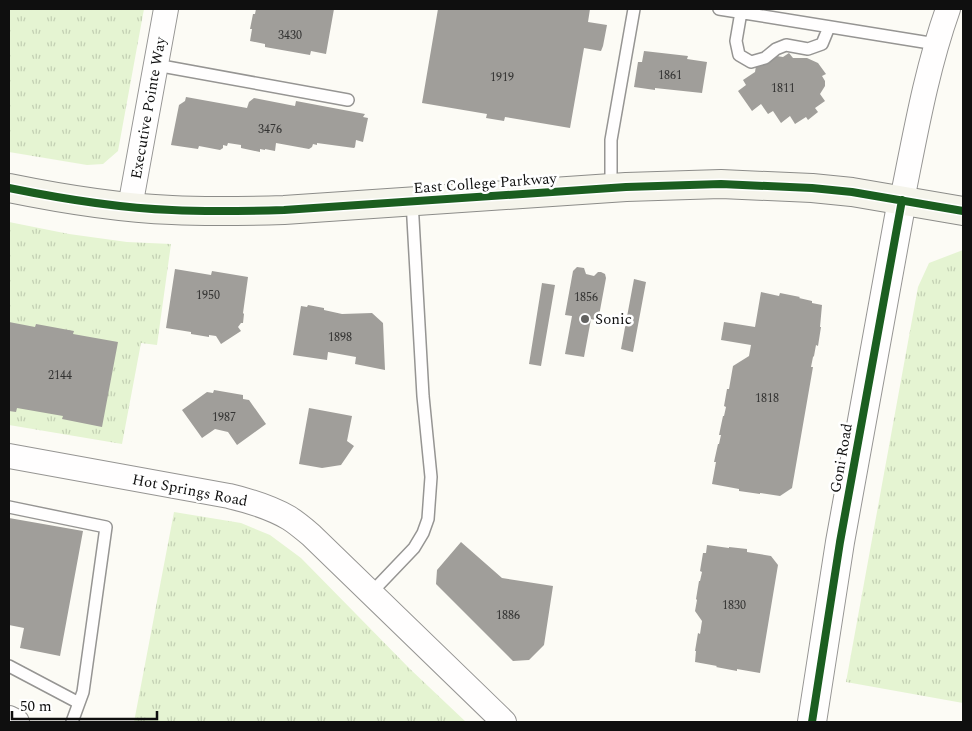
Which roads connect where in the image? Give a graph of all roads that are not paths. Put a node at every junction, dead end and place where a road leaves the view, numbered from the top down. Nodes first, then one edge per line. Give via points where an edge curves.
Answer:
1 (166, 9) edge
2 (634, 9) edge
3 (719, 9) edge
4 (948, 9) edge
5 (741, 12) junction
6 (829, 26) junction
7 (936, 44) junction
8 (156, 65) junction
9 (348, 100) dead end
10 (9, 188) edge
11 (611, 188) junction
12 (902, 200) junction
13 (412, 201) junction
14 (130, 208) junction
15 (963, 211) edge
16 (9, 456) edge
17 (9, 507) edge
18 (371, 592) junction
19 (9, 666) edge
20 (79, 703) junction
21 (9, 718) edge
22 (17, 722) edge
23 (72, 722) edge
24 (504, 722) edge
25 (812, 722) edge

1 - 8 street, Executive Pointe Way
2 - 11 lane via 610,140
3 - 5 lane
4 - 7 street, Goni Road
5 - 6 lane
5 - 6 lane via 736,40 739,55 751,62 786,45 808,49 822,44
6 - 7 lane
7 - 12 street, Goni Road
8 - 9 lane
8 - 14 street, Executive Pointe Way
10 - 14 main road, East College Parkway
11 - 12 main road, East College Parkway via 763,185 852,192
11 - 13 main road, East College Parkway
12 - 15 main road, East College Parkway
12 - 25 street, Goni Road via 840,542
13 - 14 main road, East College Parkway via 228,212
13 - 18 lane via 422,396 431,477 428,519 414,548
16 - 18 street, Hot Springs Road via 229,496 264,506 289,518 311,535
17 - 20 lane via 106,526
18 - 24 street, Hot Springs Road
19 - 20 lane
20 - 23 lane
21 - 22 street

